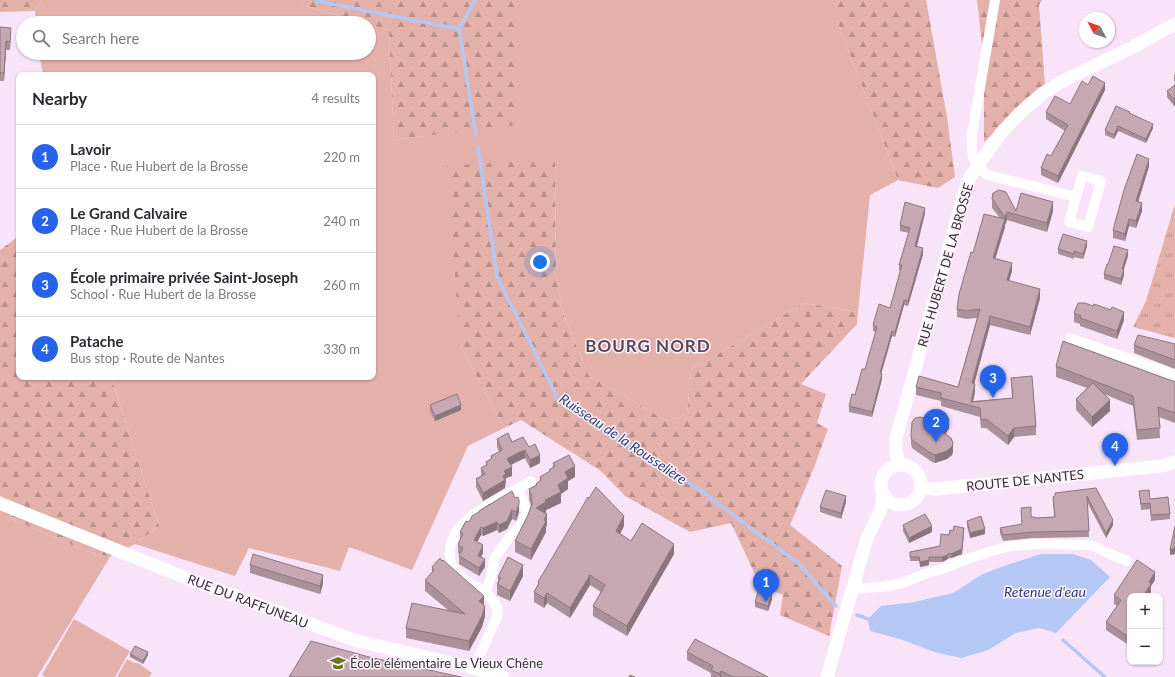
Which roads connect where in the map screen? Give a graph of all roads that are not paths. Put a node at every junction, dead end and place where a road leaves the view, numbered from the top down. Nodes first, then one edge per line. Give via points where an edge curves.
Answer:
1 (995, 0) edge
2 (1175, 24) edge
3 (978, 166) junction
4 (1076, 197) junction
5 (1070, 338) dead end
6 (1175, 375) edge
7 (1175, 462) edge
8 (900, 465) junction
9 (530, 481) dead end
10 (922, 488) junction
11 (517, 489) junction
12 (883, 493) junction
13 (0, 503) edge
14 (898, 506) junction
15 (875, 522) junction
16 (1127, 561) dead end
17 (485, 592) junction
18 (851, 595) junction
19 (474, 668) junction
20 (503, 677) edge
21 (827, 677) edge

1 - 3 street via 972,134 973,159
2 - 3 street, RUE HUBERT DE LA BROSSE via 1043,93 1001,133
3 - 4 street via 988,175
3 - 8 street, RUE HUBERT DE LA BROSSE via 970,177 963,197 904,405 895,440
4 - 4 street via 1069,222 1088,227 1101,181 1082,176
5 - 6 street
7 - 10 street, ROUTE DE NANTES via 1162,466 975,486 936,490
8 - 10 street via 914,469 919,474
8 - 12 street via 892,467 882,478
9 - 11 street
10 - 14 street via 911,504
11 - 17 street via 526,513 522,524 495,557
11 - 17 street via 467,520 459,527 450,547 450,557 459,575
12 - 14 street via 886,499
12 - 15 street via 881,509
13 - 19 street, RUE DU RAFFUNEAU via 200,584 357,641
14 - 15 street
15 - 18 street via 867,538
16 - 18 street via 1091,545 1027,544 1005,547 903,583
17 - 19 street via 498,611
18 - 21 street
19 - 20 street, RUE DU RAFFUNEAU

